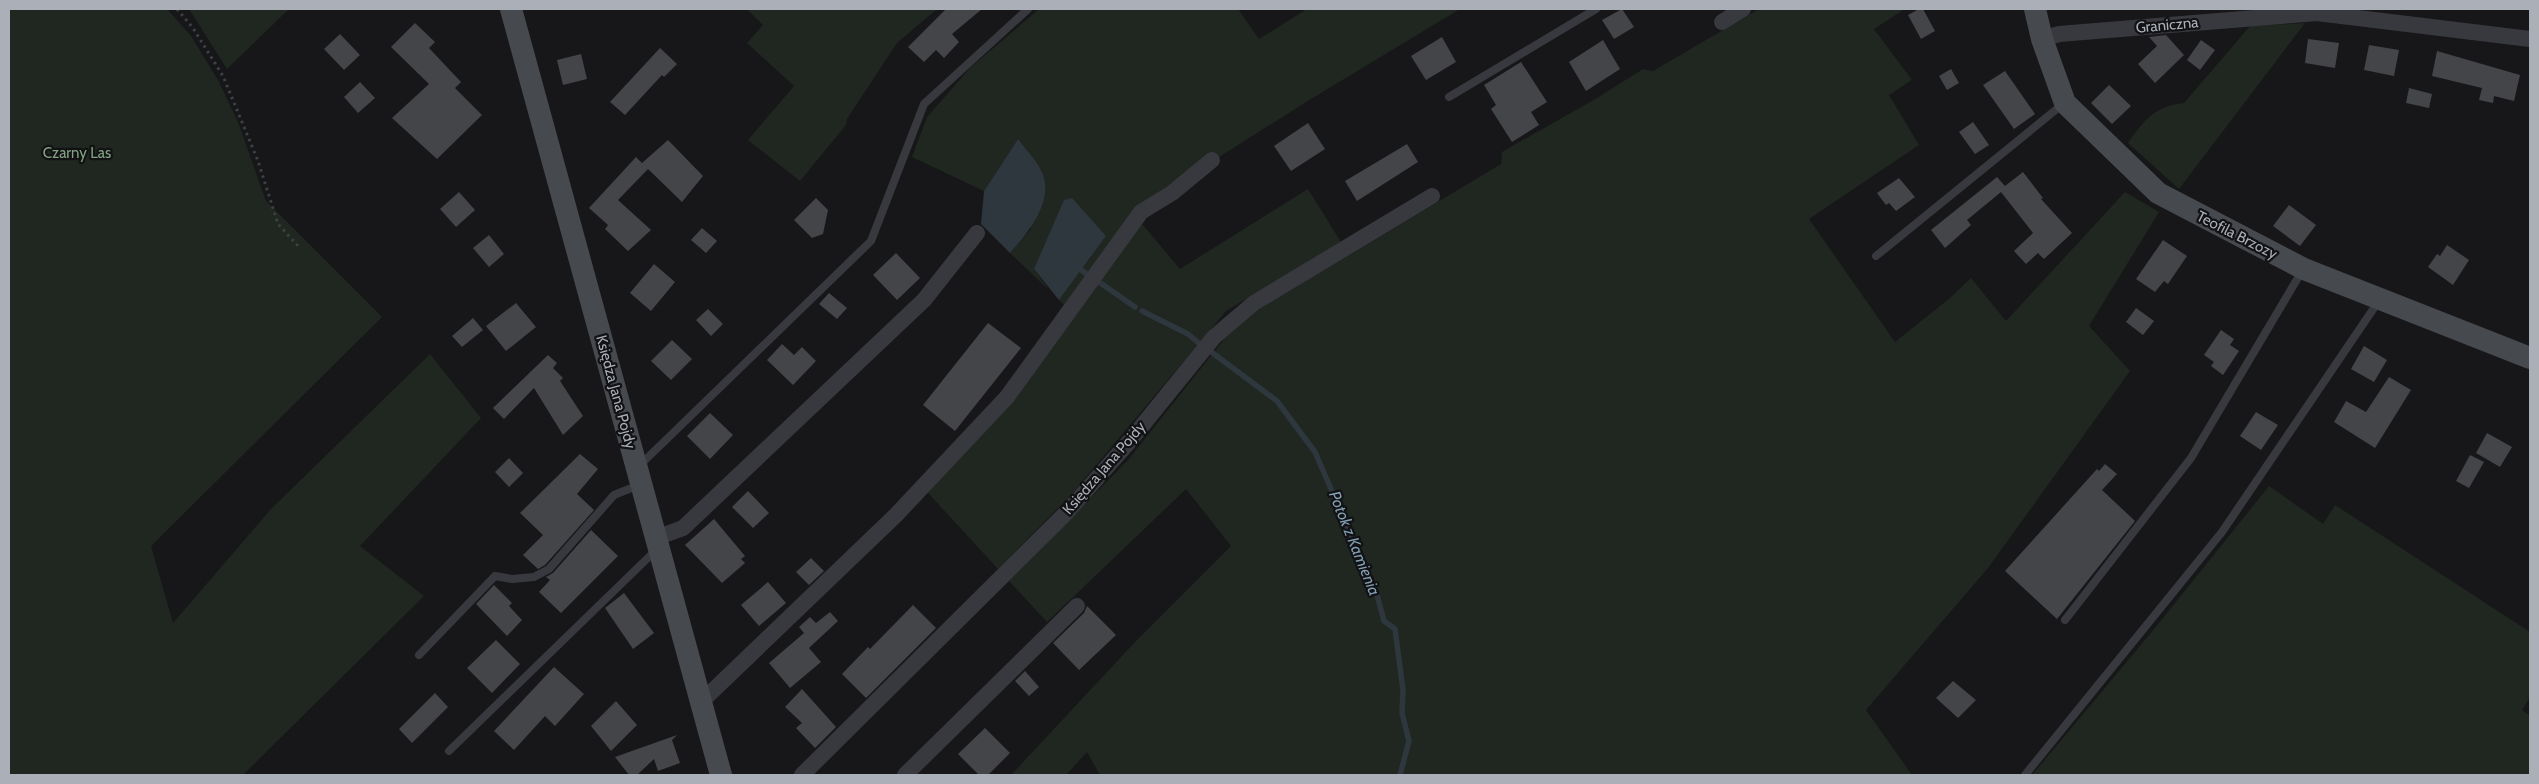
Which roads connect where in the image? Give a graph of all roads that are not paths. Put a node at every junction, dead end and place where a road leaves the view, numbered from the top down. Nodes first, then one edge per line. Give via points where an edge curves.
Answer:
1 (1028, 9) edge
2 (1596, 9) edge
3 (1743, 9) edge
4 (2035, 9) edge
5 (513, 10) edge
6 (1722, 22) dead end
7 (2042, 39) junction
8 (2530, 40) edge
9 (1449, 97) dead end
10 (2065, 103) junction
11 (1212, 160) dead end
12 (1432, 196) dead end
13 (977, 232) dead end
14 (1876, 256) dead end
15 (2304, 269) junction
16 (2379, 300) junction
17 (2530, 358) edge
18 (639, 476) junction
19 (657, 543) junction
20 (1077, 606) dead end
21 (2065, 620) dead end
22 (419, 655) dead end
23 (701, 702) junction
24 (449, 751) dead end
25 (721, 775) edge
26 (802, 775) edge
27 (905, 775) edge
28 (2025, 775) edge

1 - 18 lane via 924,104 871,240
2 - 9 lane
3 - 6 street
4 - 7 street, Teofila Brzozy
5 - 18 street, Księdza Jana Pojdy
7 - 8 street, Graniczna via 2059,34 2317,13
7 - 10 street, Teofila Brzozy
10 - 14 lane
10 - 15 street, Teofila Brzozy via 2158,193
11 - 23 street via 1172,193 1141,212 1007,397 896,515
12 - 26 street, Księdza Jana Pojdy via 1254,303 1227,323 1068,511
13 - 19 street via 924,300 683,528
15 - 16 street, Teofila Brzozy
15 - 21 lane via 2191,458
16 - 17 street, Teofila Brzozy
16 - 28 lane via 2222,532
18 - 19 street, Księdza Jana Pojdy
18 - 22 lane via 614,495 549,569 534,577 512,579 495,576
19 - 23 street, Księdza Jana Pojdy
19 - 24 lane via 649,559
20 - 27 street
23 - 25 street, Księdza Jana Pojdy

